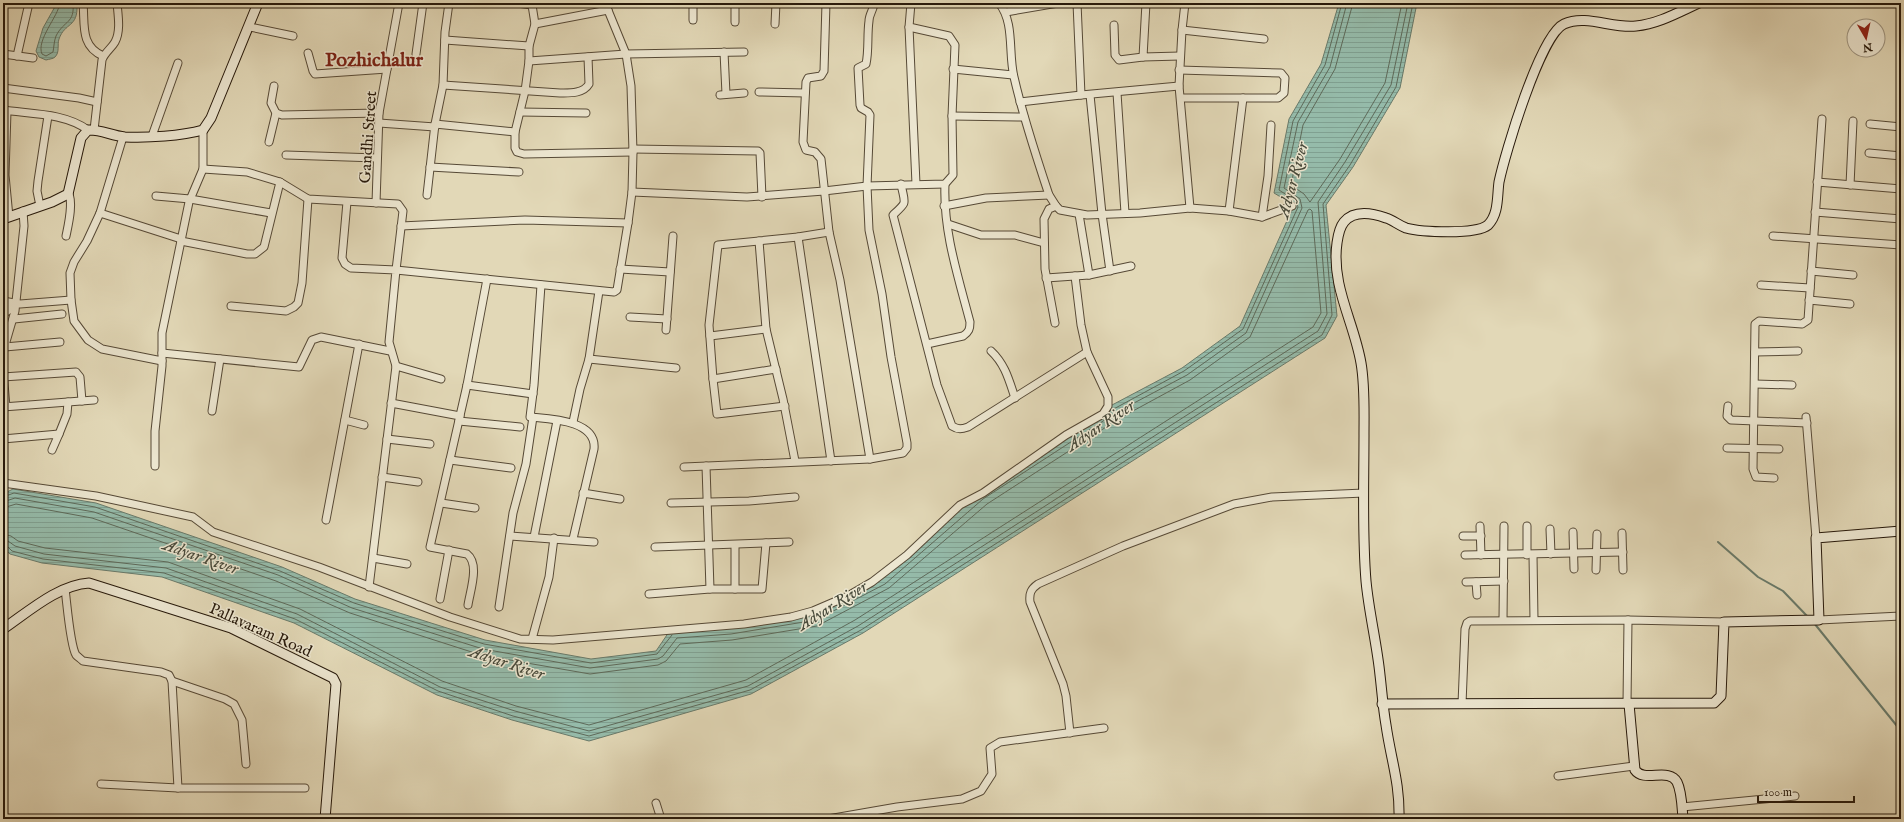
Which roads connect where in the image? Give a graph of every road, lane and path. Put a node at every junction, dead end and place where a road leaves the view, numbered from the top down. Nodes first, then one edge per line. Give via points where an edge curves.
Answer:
1 (29, 3) edge
2 (83, 3) edge
3 (117, 3) edge
4 (258, 3) edge
5 (399, 3) edge
6 (423, 3) edge
7 (449, 3) edge
8 (518, 3) edge
9 (693, 3) edge
10 (735, 3) edge
11 (776, 3) edge
12 (826, 3) edge
13 (874, 3) edge
14 (911, 3) edge
15 (999, 3) edge
16 (1058, 3) edge
17 (1077, 3) edge
18 (1146, 3) edge
19 (1185, 3) edge
20 (1699, 3) edge
21 (534, 4) edge
22 (1046, 4) edge
23 (606, 7) edge
24 (1006, 12) junction
25 (693, 20) dead end
26 (735, 22) dead end
27 (535, 24) junction
28 (775, 24) dead end
29 (1114, 25) dead end
30 (909, 26) junction
31 (250, 27) junction
32 (1182, 30) junction
33 (293, 36) dead end
34 (1264, 39) dead end
35 (445, 40) junction
36 (529, 46) junction
37 (724, 52) junction
38 (744, 52) dead end
39 (308, 53) dead end
40 (3, 54) edge
41 (416, 54) dead end
42 (626, 54) junction
43 (17, 56) junction
44 (103, 56) junction
45 (1180, 56) junction
46 (588, 57) junction
47 (1143, 57) junction
48 (33, 58) dead end
49 (529, 61) junction
50 (178, 63) dead end
51 (387, 69) junction
52 (954, 69) junction
53 (1180, 70) junction
54 (1013, 74) junction
55 (443, 84) junction
56 (274, 86) dead end
57 (1179, 86) junction
58 (3, 88) edge
59 (525, 91) junction
60 (759, 92) dead end
61 (744, 93) dead end
62 (805, 93) junction
63 (1117, 93) junction
64 (1080, 95) junction
65 (1090, 95) junction
66 (1181, 98) junction
67 (1243, 98) junction
68 (97, 102) junction
69 (1020, 102) junction
70 (5, 111) edge
71 (520, 112) junction
72 (276, 113) junction
73 (380, 113) junction
74 (586, 113) dead end
75 (48, 116) junction
76 (952, 116) junction
77 (1024, 117) junction
78 (1822, 119) dead end
79 (1853, 121) dead end
80 (379, 123) junction
81 (1870, 124) dead end
82 (435, 125) junction
83 (1271, 125) dead end
84 (1901, 127) edge
85 (91, 130) junction
86 (203, 130) junction
87 (515, 132) junction
88 (152, 136) junction
89 (123, 137) junction
90 (269, 142) dead end
91 (633, 150) junction
92 (1869, 153) dead end
93 (286, 155) dead end
94 (1901, 156) edge
95 (377, 158) junction
96 (430, 167) junction
97 (202, 169) junction
98 (519, 172) dead end
99 (280, 182) junction
100 (1817, 182) junction
101 (901, 184) junction
102 (916, 184) junction
103 (945, 184) junction
104 (1850, 185) junction
105 (867, 186) junction
106 (1901, 189) edge
107 (824, 191) junction
108 (68, 192) junction
109 (632, 192) junction
110 (428, 195) dead end
111 (1049, 195) junction
112 (156, 196) dead end
113 (762, 197) junction
114 (190, 199) junction
115 (308, 199) junction
116 (347, 202) junction
117 (376, 203) junction
118 (40, 206) junction
119 (944, 206) junction
120 (1056, 206) junction
121 (1292, 206) dead end
122 (1190, 208) junction
123 (23, 211) junction
124 (1229, 211) junction
125 (1815, 212) junction
126 (271, 213) junction
127 (1125, 213) junction
128 (100, 214) junction
129 (1079, 214) junction
130 (1102, 214) junction
131 (1262, 217) junction
132 (6, 218) edge
133 (1901, 219) edge
134 (628, 222) junction
135 (948, 224) junction
136 (401, 226) junction
137 (829, 232) junction
138 (66, 236) dead end
139 (673, 236) dead end
140 (1773, 236) dead end
141 (798, 237) junction
142 (1813, 238) junction
143 (181, 240) junction
144 (759, 241) junction
145 (1044, 243) junction
146 (1901, 246) edge
147 (1131, 266) dead end
148 (620, 269) junction
149 (396, 270) junction
150 (1110, 271) junction
151 (1811, 271) junction
152 (670, 272) junction
153 (1089, 275) junction
154 (1853, 275) dead end
155 (1075, 276) junction
156 (1046, 278) junction
157 (487, 279) junction
158 (541, 285) junction
159 (1761, 285) dead end
160 (1810, 288) junction
161 (599, 291) junction
162 (71, 300) junction
163 (1809, 300) junction
164 (3, 301) edge
165 (14, 303) junction
166 (1850, 304) dead end
167 (231, 306) dead end
168 (3, 314) edge
169 (62, 314) dead end
170 (630, 317) dead end
171 (14, 319) junction
172 (667, 319) junction
173 (1055, 323) dead end
174 (766, 329) junction
175 (666, 330) dead end
176 (710, 336) junction
177 (60, 342) dead end
178 (359, 344) junction
179 (926, 344) junction
180 (4, 349) edge
181 (390, 351) junction
182 (990, 351) dead end
183 (1798, 351) dead end
184 (1087, 352) junction
185 (1755, 352) junction
186 (162, 353) junction
187 (220, 359) junction
188 (589, 360) junction
189 (162, 361) junction
190 (396, 366) junction
191 (676, 368) dead end
192 (776, 369) junction
193 (3, 371) edge
194 (3, 377) edge
195 (441, 379) dead end
196 (712, 380) junction
197 (1755, 384) junction
198 (467, 385) junction
199 (1792, 385) dead end
200 (532, 394) junction
201 (1015, 398) junction
202 (94, 400) dead end
203 (82, 401) junction
204 (68, 402) junction
205 (391, 403) junction
206 (784, 406) junction
207 (1728, 406) dead end
208 (4, 407) edge
209 (212, 411) dead end
210 (533, 417) junction
211 (459, 418) junction
212 (345, 420) junction
213 (556, 421) junction
214 (1754, 421) junction
215 (573, 422) junction
216 (364, 425) dead end
217 (520, 427) dead end
218 (59, 434) junction
219 (3, 439) edge
220 (387, 439) junction
221 (430, 444) dead end
222 (1726, 448) dead end
223 (1753, 449) junction
224 (1779, 449) dead end
225 (52, 450) dead end
226 (870, 459) junction
227 (450, 460) junction
228 (795, 461) junction
229 (831, 461) junction
230 (154, 466) dead end
231 (706, 466) junction
232 (684, 467) dead end
233 (511, 468) dead end
234 (382, 476) junction
235 (1774, 478) dead end
236 (418, 482) dead end
237 (3, 483) edge
238 (583, 493) junction
239 (1364, 493) junction
240 (795, 497) dead end
241 (620, 499) dead end
242 (707, 502) junction
243 (441, 503) junction
244 (671, 503) dead end
245 (476, 508) dead end
246 (326, 520) dead end
247 (1480, 526) dead end
248 (1504, 526) dead end
249 (1527, 526) dead end
250 (1550, 529) dead end
251 (1901, 531) edge
252 (1573, 532) dead end
253 (1622, 533) dead end
254 (1597, 534) dead end
255 (510, 536) junction
256 (1463, 536) dead end
257 (1481, 536) junction
258 (534, 537) junction
259 (554, 538) junction
260 (1816, 538) junction
261 (573, 539) junction
262 (594, 542) dead end
263 (789, 542) dead end
264 (766, 543) junction
265 (709, 544) junction
266 (735, 544) junction
267 (655, 547) dead end
268 (449, 550) junction
269 (1623, 552) junction
270 (1597, 553) junction
271 (1551, 554) junction
272 (1574, 554) junction
273 (1465, 555) dead end
274 (1481, 555) junction
275 (1504, 555) junction
276 (1530, 555) junction
277 (373, 558) junction
278 (407, 564) dead end
279 (1574, 569) dead end
280 (1596, 570) dead end
281 (1623, 570) dead end
282 (1504, 581) junction
283 (1466, 582) dead end
284 (1476, 582) junction
285 (369, 587) junction
286 (65, 589) junction
287 (710, 589) junction
288 (735, 589) junction
289 (649, 594) dead end
290 (1477, 595) dead end
291 (440, 599) dead end
292 (468, 605) dead end
293 (499, 607) dead end
294 (1901, 616) edge
295 (1503, 620) junction
296 (1534, 620) junction
297 (1628, 620) junction
298 (1819, 620) junction
299 (1724, 622) junction
300 (3, 629) edge
301 (532, 640) junction
302 (172, 681) junction
303 (1382, 704) junction
304 (1462, 704) junction
305 (1628, 704) junction
306 (1104, 728) dead end
307 (1070, 733) junction
308 (246, 764) dead end
309 (1634, 766) junction
310 (1558, 776) dead end
311 (101, 784) dead end
312 (178, 788) junction
313 (305, 788) dead end
314 (1795, 796) dead end
315 (656, 803) dead end
316 (1682, 807) junction
317 (325, 819) edge
318 (661, 819) edge
319 (828, 819) edge
320 (1399, 819) edge
321 (1683, 819) edge

1 - 43 street
2 - 44 street via 88,47
3 - 44 street via 117,37
4 - 31 street
5 - 51 street, Gandhi Street
6 - 41 street
7 - 35 street
8 - 21 street
9 - 25 street
10 - 26 street
11 - 28 street
12 - 62 street via 824,71 821,76 808,78
13 - 105 street via 868,22 866,64 858,70 860,107 870,115
14 - 30 street
15 - 24 street
16 - 22 street
17 - 64 street
18 - 47 street
19 - 32 street
20 - 239 street via 1668,18 1637,26 1627,27 1578,20 1564,24 1553,32 1528,87 1500,181 1495,214 1488,225 1465,231 1412,229 1387,218 1362,214 1353,216 1342,224 1335,255 1337,278 1361,364 1364,393
21 - 27 street
22 - 24 street
23 - 27 street
23 - 42 street
24 - 54 street
27 - 36 street
29 - 47 street via 1116,59
30 - 52 street via 949,36 956,45
30 - 102 street
31 - 33 street
31 - 86 street via 211,118
32 - 34 street
32 - 45 street
35 - 36 street
35 - 55 street
36 - 49 street
37 - 38 street
37 - 42 street
37 - 61 street via 723,94
39 - 51 street via 315,74
40 - 43 street
42 - 46 street
42 - 91 street via 631,86
43 - 48 street
44 - 68 street
45 - 47 street
45 - 53 street
46 - 49 street
46 - 59 street via 590,80 587,88 569,93
49 - 59 street
50 - 88 street
51 - 73 street, Gandhi Street
52 - 54 street
52 - 76 street
53 - 57 street
53 - 67 street via 1284,74 1284,93 1278,98
54 - 69 street
55 - 59 street
55 - 82 street
56 - 72 street via 271,103
57 - 63 street
57 - 66 street
58 - 68 street
59 - 71 street
60 - 62 street
62 - 107 street via 803,142 806,150 819,155
63 - 65 street
63 - 127 street
64 - 65 street
64 - 69 street
65 - 130 street
66 - 67 street
66 - 122 street
67 - 124 street
68 - 85 street
69 - 77 street
70 - 75 street
70 - 132 street
71 - 74 street
71 - 87 street
72 - 73 street
72 - 90 street
73 - 80 street, Gandhi Street
75 - 85 street via 68,120
75 - 118 street via 37,191
76 - 77 street
76 - 103 street via 953,175
77 - 111 street
78 - 100 street
79 - 104 street
80 - 82 street
80 - 95 street, Gandhi Street
81 - 84 street
82 - 87 street
82 - 96 street
83 - 131 street
85 - 89 street
85 - 108 street via 81,138
86 - 88 street
86 - 97 street
87 - 91 street via 515,148 517,152 524,154
88 - 89 street
89 - 128 street
91 - 109 street
91 - 113 street via 758,150
92 - 94 street
93 - 95 street
95 - 117 street, Gandhi Street
96 - 98 street
96 - 110 street
97 - 99 street via 247,172
97 - 114 street
99 - 115 street
99 - 126 street
100 - 104 street
100 - 125 street
101 - 102 street
101 - 105 street
101 - 179 street via 903,208 893,215
102 - 103 street
103 - 119 street
104 - 106 street
105 - 107 street
105 - 226 street via 869,230 907,443 903,453
107 - 113 street
107 - 137 street
108 - 118 street via 64,197
108 - 138 street via 70,198
109 - 113 street
109 - 134 street
111 - 119 street via 986,198
111 - 120 street
112 - 114 street
114 - 126 street
114 - 143 street
115 - 116 street
115 - 167 street via 302,283 298,303 286,311
116 - 117 street
116 - 149 street via 342,258 345,264 351,268
117 - 136 street via 398,204 402,207
118 - 123 street
119 - 135 street
120 - 129 street via 1067,212
120 - 145 street via 1046,213
121 - 131 street
122 - 124 street
122 - 127 street
123 - 132 street
123 - 165 street via 24,226
124 - 131 street
125 - 133 street
125 - 142 street
126 - 143 street via 264,247 255,254
127 - 130 street
128 - 143 street
128 - 162 street via 70,273
129 - 130 street
129 - 153 street
130 - 150 street
134 - 136 street via 525,220
134 - 148 street
135 - 145 street via 982,235 1015,235
135 - 179 street via 950,251 970,329 963,336
136 - 149 street
137 - 141 street
137 - 226 street via 840,280
139 - 152 street
140 - 142 street
141 - 144 street
141 - 229 street
142 - 146 street
142 - 151 street
143 - 186 street via 162,333
144 - 174 street
144 - 176 street via 718,245
145 - 156 street
147 - 150 street
148 - 152 street
148 - 161 street via 616,292
149 - 157 street
149 - 181 street
150 - 153 street
151 - 154 street
151 - 160 street
152 - 172 street
153 - 155 street
155 - 156 street
155 - 184 street
156 - 173 street
157 - 158 street
157 - 198 street
158 - 161 street
158 - 200 street
159 - 160 street
160 - 163 street
161 - 188 street
162 - 165 street
162 - 189 street via 74,321 88,340 102,349
163 - 166 street
163 - 185 street via 1808,320 1802,324 1756,322
164 - 165 street
165 - 168 street
165 - 171 street
169 - 171 street
170 - 172 street
171 - 180 street
172 - 175 street
174 - 176 street
174 - 192 street
176 - 196 street
177 - 180 street
178 - 181 street
178 - 187 street via 315,338 299,368
178 - 212 street
179 - 201 street via 948,418 956,429 968,427
181 - 190 street
182 - 201 street via 1005,368
183 - 185 street
184 - 201 street
184 - 301 street via 1108,397 1108,406 1103,414 1066,435 983,493 960,505 887,571 848,596 813,611 750,624
185 - 197 street
186 - 187 street
186 - 189 street
187 - 209 street
188 - 191 street
188 - 215 street
189 - 230 street
190 - 195 street
190 - 205 street
192 - 196 street
192 - 206 street
193 - 194 street
194 - 203 street via 76,372 80,376
194 - 208 street
196 - 206 street via 717,414
197 - 199 street
197 - 214 street
198 - 200 street
198 - 211 street
200 - 210 street via 530,416
202 - 203 street
203 - 204 street
204 - 208 street
204 - 218 street via 68,414
205 - 211 street
205 - 220 street
206 - 228 street
207 - 214 street via 1728,419
210 - 213 street
210 - 255 street via 526,464 513,513
211 - 217 street
211 - 227 street
212 - 216 street
212 - 246 street
213 - 215 street
213 - 258 street
214 - 223 street
214 - 260 street via 1806,420
215 - 238 street via 590,434 594,441
218 - 219 street
218 - 225 street
220 - 221 street
220 - 234 street
222 - 223 street
223 - 224 street
223 - 235 street via 1753,469 1756,477
226 - 229 street
227 - 233 street
227 - 243 street
228 - 229 street
228 - 231 street
231 - 232 street
231 - 242 street
234 - 236 street
234 - 277 street
237 - 285 street via 96,496 193,517 213,532 319,567
238 - 241 street
238 - 261 street
239 - 303 street via 1363,540
239 - 307 street via 1272,497 1234,504 1123,546 1038,584 1032,589 1030,602 1064,690
240 - 242 street
242 - 244 street
242 - 265 street
243 - 245 street
243 - 268 street via 430,547
247 - 257 street
248 - 275 street
249 - 276 street
250 - 271 street
251 - 260 street
252 - 272 street
253 - 269 street
254 - 270 street
255 - 258 street
255 - 293 street
256 - 257 street
257 - 274 street
258 - 259 street
259 - 261 street
259 - 301 street via 549,577
260 - 298 street
261 - 262 street
263 - 264 street
264 - 266 street
264 - 288 street via 762,588
265 - 266 street
265 - 267 street
265 - 287 street
266 - 288 street
268 - 291 street
268 - 292 street via 467,554 473,561
269 - 270 street
269 - 281 street
270 - 272 street
270 - 280 street
271 - 272 street
271 - 276 street
272 - 279 street
273 - 274 street
274 - 275 street
275 - 276 street
275 - 282 street
276 - 296 street
277 - 278 street
277 - 285 street
282 - 284 street
282 - 295 street
283 - 284 street
284 - 290 street
285 - 301 street via 499,633
286 - 300 street, Pallavaram Road
286 - 302 street via 75,654 79,658 83,661 161,672
286 - 317 street, Pallavaram Road via 89,583 219,624 333,678 336,684
287 - 288 street
287 - 289 street
294 - 298 street
295 - 296 street
295 - 304 street via 1467,623
296 - 297 street
297 - 299 street
297 - 305 street
298 - 299 street
299 - 305 street via 1719,700 1708,704
302 - 308 street via 234,704 242,720
302 - 312 street
303 - 304 street
303 - 320 street via 1400,795
304 - 305 street
305 - 309 street
306 - 307 street
307 - 319 street via 1000,742 990,748 992,774 981,790 962,799
309 - 310 street
309 - 316 street via 1641,775 1675,778
311 - 312 street
312 - 313 street
314 - 316 street
315 - 318 street
316 - 321 street

